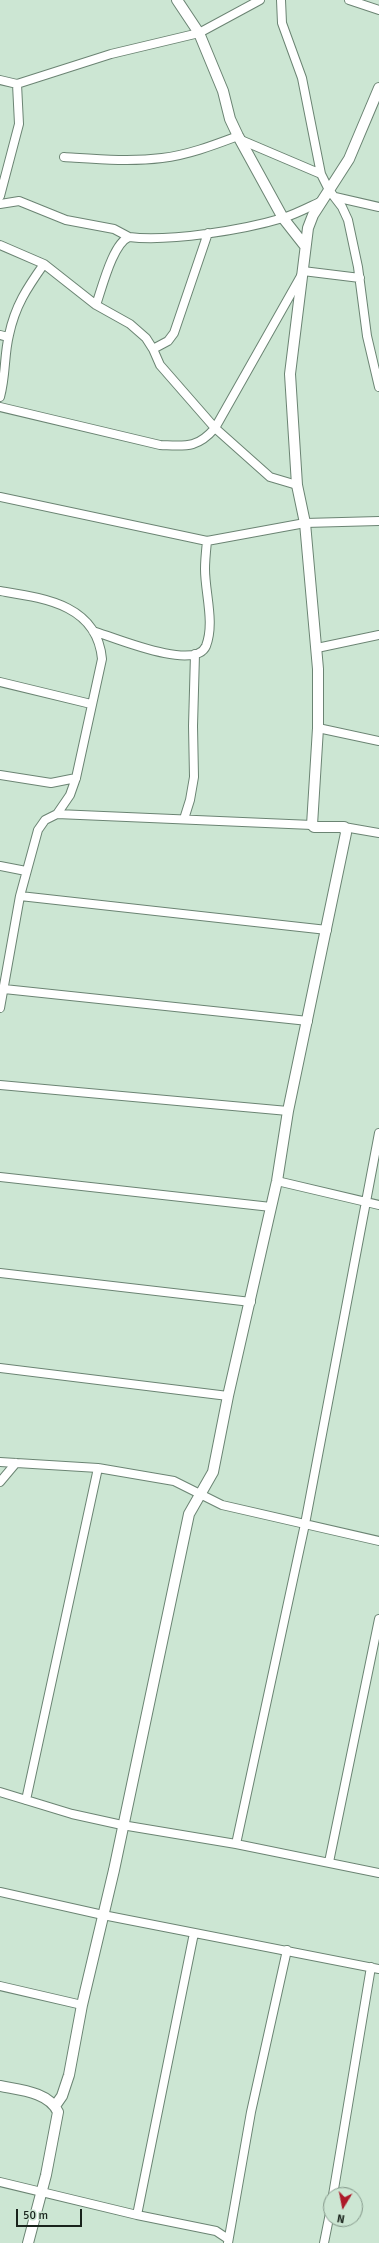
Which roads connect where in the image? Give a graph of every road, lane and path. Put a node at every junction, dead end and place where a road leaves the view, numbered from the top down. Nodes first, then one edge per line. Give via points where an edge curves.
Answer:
1 (177, 0) edge
2 (260, 0) edge
3 (281, 0) edge
4 (349, 0) edge
5 (379, 10) edge
6 (199, 33) junction
7 (0, 80) edge
8 (17, 84) junction
9 (378, 90) edge
10 (240, 138) junction
11 (64, 158) dead end
12 (321, 174) junction
13 (332, 193) junction
14 (0, 196) edge
15 (322, 201) junction
16 (0, 204) edge
17 (379, 207) edge
18 (283, 218) junction
19 (208, 233) junction
20 (129, 236) junction
21 (0, 245) edge
22 (305, 246) junction
23 (44, 264) junction
24 (303, 272) junction
25 (360, 278) junction
26 (96, 305) junction
27 (4, 336) edge
28 (153, 348) junction
29 (379, 387) edge
30 (0, 397) edge
31 (0, 407) edge
32 (215, 428) junction
33 (297, 485) junction
34 (0, 497) edge
35 (379, 521) edge
36 (305, 523) junction
37 (207, 541) junction
38 (0, 591) edge
39 (93, 631) junction
40 (379, 635) edge
41 (317, 648) junction
42 (195, 654) junction
43 (0, 682) edge
44 (91, 704) junction
45 (318, 728) junction
46 (379, 741) edge
47 (0, 775) edge
48 (76, 778) junction
49 (57, 814) junction
50 (184, 819) junction
51 (312, 825) junction
52 (344, 827) junction
53 (379, 833) edge
54 (0, 866) edge
55 (26, 871) junction
56 (20, 896) junction
57 (327, 930) junction
58 (4, 989) junction
59 (0, 1008) edge
60 (308, 1021) junction
61 (0, 1085) edge
62 (288, 1111) junction
63 (379, 1133) edge
64 (0, 1177) edge
65 (277, 1181) junction
66 (367, 1202) junction
67 (379, 1205) edge
68 (271, 1207) junction
69 (0, 1273) edge
70 (251, 1302) junction
71 (0, 1368) edge
72 (228, 1396) junction
73 (0, 1462) edge
74 (16, 1463) junction
75 (98, 1468) junction
76 (0, 1482) edge
77 (200, 1494) junction
78 (305, 1524) junction
79 (379, 1541) edge
80 (379, 1620) edge
81 (0, 1792) edge
82 (26, 1800) junction
83 (122, 1825) junction
84 (236, 1844) junction
85 (329, 1862) junction
86 (379, 1873) edge
87 (0, 1892) edge
88 (103, 1915) junction
89 (194, 1933) junction
90 (287, 1950) junction
91 (375, 1968) edge
92 (0, 1986) edge
93 (82, 2005) junction
94 (0, 2086) edge
95 (55, 2106) junction
96 (0, 2182) edge
97 (334, 2187) edge
98 (42, 2192) junction
99 (137, 2215) junction
100 (232, 2222) junction
101 (327, 2227) edge
102 (216, 2230) junction
103 (228, 2241) edge
104 (28, 2243) edge
105 (324, 2243) edge

1 - 6 street
2 - 6 street
3 - 12 street via 282,23 302,78
4 - 5 street
6 - 8 street via 111,54
6 - 10 street via 223,91 230,119
7 - 8 street
8 - 14 street via 19,124
9 - 13 street
10 - 11 street via 163,158
10 - 12 street
10 - 18 street
12 - 13 street
13 - 15 street
13 - 17 street
13 - 25 street via 348,220
15 - 18 street
15 - 22 street via 308,228
16 - 20 street via 19,201 66,220 114,229
18 - 19 street
18 - 22 street
19 - 20 street via 167,238
19 - 28 street via 174,333 168,341
20 - 26 street via 121,242 116,251
21 - 23 street
22 - 24 street
23 - 26 street
23 - 27 street via 17,305
24 - 25 street
24 - 32 street
24 - 33 street via 290,363
25 - 29 street via 367,336
26 - 28 street via 130,324
27 - 30 street via 4,381
28 - 32 street via 160,365
31 - 32 street via 160,445 188,446 206,438
32 - 33 street via 270,478
33 - 36 street
34 - 37 street
35 - 36 street
36 - 37 street
36 - 41 street
37 - 42 street via 205,569 209,621 206,644
38 - 39 street via 57,602 70,609
39 - 42 street via 155,651 183,656
39 - 44 street via 101,649 102,659
40 - 41 street
41 - 45 street
42 - 50 street via 192,726 194,777
43 - 44 street
44 - 48 street
45 - 46 street
45 - 51 street
47 - 48 street via 51,783
48 - 49 street via 70,795
49 - 50 street
49 - 55 street via 45,820 38,830
50 - 51 street
51 - 52 street
52 - 53 street
52 - 57 street via 346,833
54 - 55 street
55 - 56 street
56 - 57 street
56 - 58 street
57 - 60 street
58 - 59 street
58 - 60 street
60 - 62 street
61 - 62 street
62 - 65 street
63 - 66 street
64 - 68 street
65 - 66 street
65 - 68 street
66 - 67 street
66 - 78 street
68 - 70 street
69 - 70 street
70 - 72 street
71 - 72 street
72 - 77 street via 213,1472
73 - 74 street
74 - 75 street
74 - 76 street
75 - 77 street via 174,1481
75 - 82 street
77 - 78 street via 222,1505
77 - 83 street via 189,1514
78 - 79 street
78 - 84 street
80 - 85 street
81 - 82 street
82 - 83 street
83 - 84 street
83 - 88 street
84 - 85 street
85 - 86 street
87 - 88 street
88 - 89 street
88 - 93 street
89 - 90 street
89 - 99 street
90 - 91 street
90 - 100 street via 251,2112
91 - 97 street
92 - 93 street
93 - 95 street via 69,2075 62,2096
94 - 95 street via 42,2096
95 - 98 street via 58,2116
96 - 98 street
98 - 99 street
98 - 104 street
99 - 102 street
100 - 102 street
100 - 103 street
101 - 105 street
102 - 103 street

